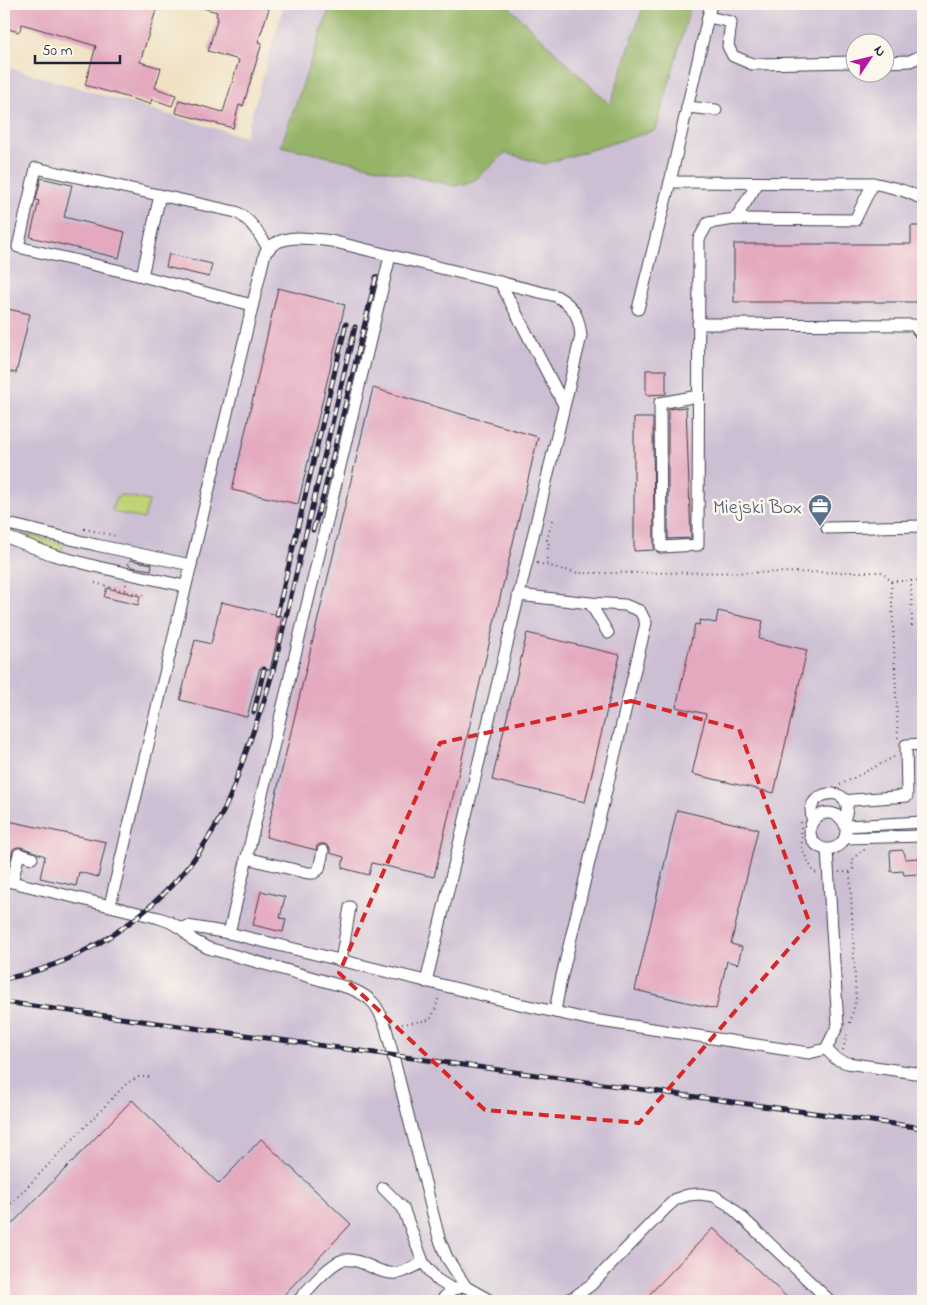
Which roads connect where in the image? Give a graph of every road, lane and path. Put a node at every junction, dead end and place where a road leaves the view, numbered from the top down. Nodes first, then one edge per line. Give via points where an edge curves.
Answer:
1 (711, 4) edge
2 (708, 17) junction
3 (923, 55) edge
4 (844, 62) edge
5 (894, 62) edge
6 (687, 108) junction
7 (716, 110) dead end
8 (670, 182) junction
9 (758, 183) junction
10 (873, 183) junction
11 (923, 185) edge
12 (160, 195) junction
13 (921, 198) edge
14 (736, 219) junction
15 (269, 249) junction
16 (390, 256) junction
17 (142, 276) junction
18 (500, 282) junction
19 (252, 305) junction
20 (638, 309) dead end
21 (698, 324) junction
22 (923, 337) edge
23 (698, 396) junction
24 (564, 405) junction
25 (545, 517) dead end
26 (4, 522) edge
27 (923, 526) edge
28 (827, 528) dead end
29 (4, 536) edge
30 (96, 545) junction
31 (533, 562) dead end
32 (546, 564) junction
33 (191, 565) junction
34 (98, 567) junction
35 (923, 580) edge
36 (891, 581) junction
37 (911, 581) junction
38 (95, 583) dead end
39 (185, 586) junction
40 (124, 591) dead end
41 (518, 595) junction
42 (590, 603) junction
43 (912, 626) dead end
44 (608, 633) dead end
45 (923, 744) edge
46 (898, 746) dead end
47 (898, 755) dead end
48 (838, 786) dead end
49 (845, 802) junction
50 (800, 817) dead end
51 (813, 822) junction
52 (923, 822) edge
53 (845, 828) junction
54 (923, 836) edge
55 (911, 849) dead end
56 (827, 850) junction
57 (872, 850) dead end
58 (323, 851) dead end
59 (922, 857) edge
60 (32, 858) dead end
61 (246, 858) junction
62 (820, 872) dead end
63 (839, 872) dead end
64 (850, 872) junction
65 (8, 881) edge
66 (110, 906) junction
67 (350, 907) dead end
68 (923, 919) edge
69 (182, 929) junction
70 (229, 933) junction
71 (341, 961) junction
72 (426, 982) junction
73 (440, 992) dead end
74 (555, 1012) junction
75 (395, 1026) dead end
76 (849, 1026) dead end
77 (847, 1035) dead end
78 (826, 1049) junction
79 (842, 1052) dead end
80 (915, 1073) dead end
81 (153, 1077) dead end
82 (383, 1188) dead end
83 (4, 1212) edge
84 (423, 1262) junction
85 (466, 1287) junction
86 (452, 1289) junction
87 (298, 1301) edge
88 (441, 1301) edge
89 (491, 1301) edge
90 (565, 1301) edge
91 (830, 1301) edge

1 - 2 lane
2 - 4 lane via 730,22 728,46 733,56 752,64
2 - 6 lane
3 - 5 lane via 910,61
6 - 7 lane
6 - 8 lane
8 - 9 lane
8 - 20 lane
9 - 10 lane
9 - 14 lane
10 - 13 lane
10 - 14 lane via 855,220
11 - 13 lane
12 - 15 lane via 236,212 251,223
12 - 17 lane
12 - 17 lane via 36,168 18,247
14 - 21 lane via 708,223 698,239
15 - 16 lane via 285,240 304,238 331,241
15 - 19 lane via 265,253
16 - 18 lane
16 - 61 lane
17 - 19 lane
18 - 24 lane
18 - 24 lane via 556,296 567,302 575,313 581,336
19 - 33 lane
21 - 22 lane via 914,325
21 - 23 lane
23 - 23 lane via 660,403 661,546 698,545
24 - 41 lane
25 - 32 path via 552,520
26 - 30 lane
27 - 28 lane
29 - 34 lane via 53,555
30 - 33 lane
30 - 34 lane
31 - 32 path
32 - 36 path via 578,572 882,572
33 - 39 lane
34 - 39 lane
35 - 37 path
36 - 37 path
36 - 46 path
37 - 43 path
38 - 40 path
39 - 66 lane
41 - 42 lane
41 - 72 lane
42 - 44 lane
42 - 74 lane via 625,605 640,611 646,623
45 - 49 lane via 906,745 907,796
47 - 48 path
49 - 51 lane via 835,794 823,794 813,803
49 - 53 lane
50 - 62 path via 802,849 814,873
51 - 53 lane via 822,814 829,813 840,817
51 - 56 lane via 810,827 812,840
52 - 53 lane
53 - 54 lane
53 - 56 lane via 843,843
55 - 59 path via 920,848
56 - 78 lane via 838,1025
57 - 64 path via 862,850 852,860
58 - 61 lane via 319,869 314,873
59 - 68 path
60 - 65 lane via 19,854
61 - 70 lane
63 - 64 path
64 - 76 path via 856,1000
65 - 66 lane
66 - 69 lane via 159,918
67 - 71 lane
69 - 70 lane via 187,926
69 - 85 lane via 208,948 349,988 373,1001 386,1028 439,1238 447,1258
70 - 71 lane
71 - 72 lane
72 - 74 lane
73 - 75 path via 430,1020
74 - 78 lane via 809,1053
77 - 79 path
78 - 80 lane via 836,1059 847,1063
81 - 83 path via 139,1077 127,1083
82 - 84 lane via 403,1208
84 - 86 lane via 436,1279
84 - 87 lane via 398,1273 384,1273 357,1261 342,1260
85 - 86 lane
85 - 89 lane
86 - 88 lane
90 - 91 lane via 592,1284 676,1200 700,1194 714,1196 729,1205

